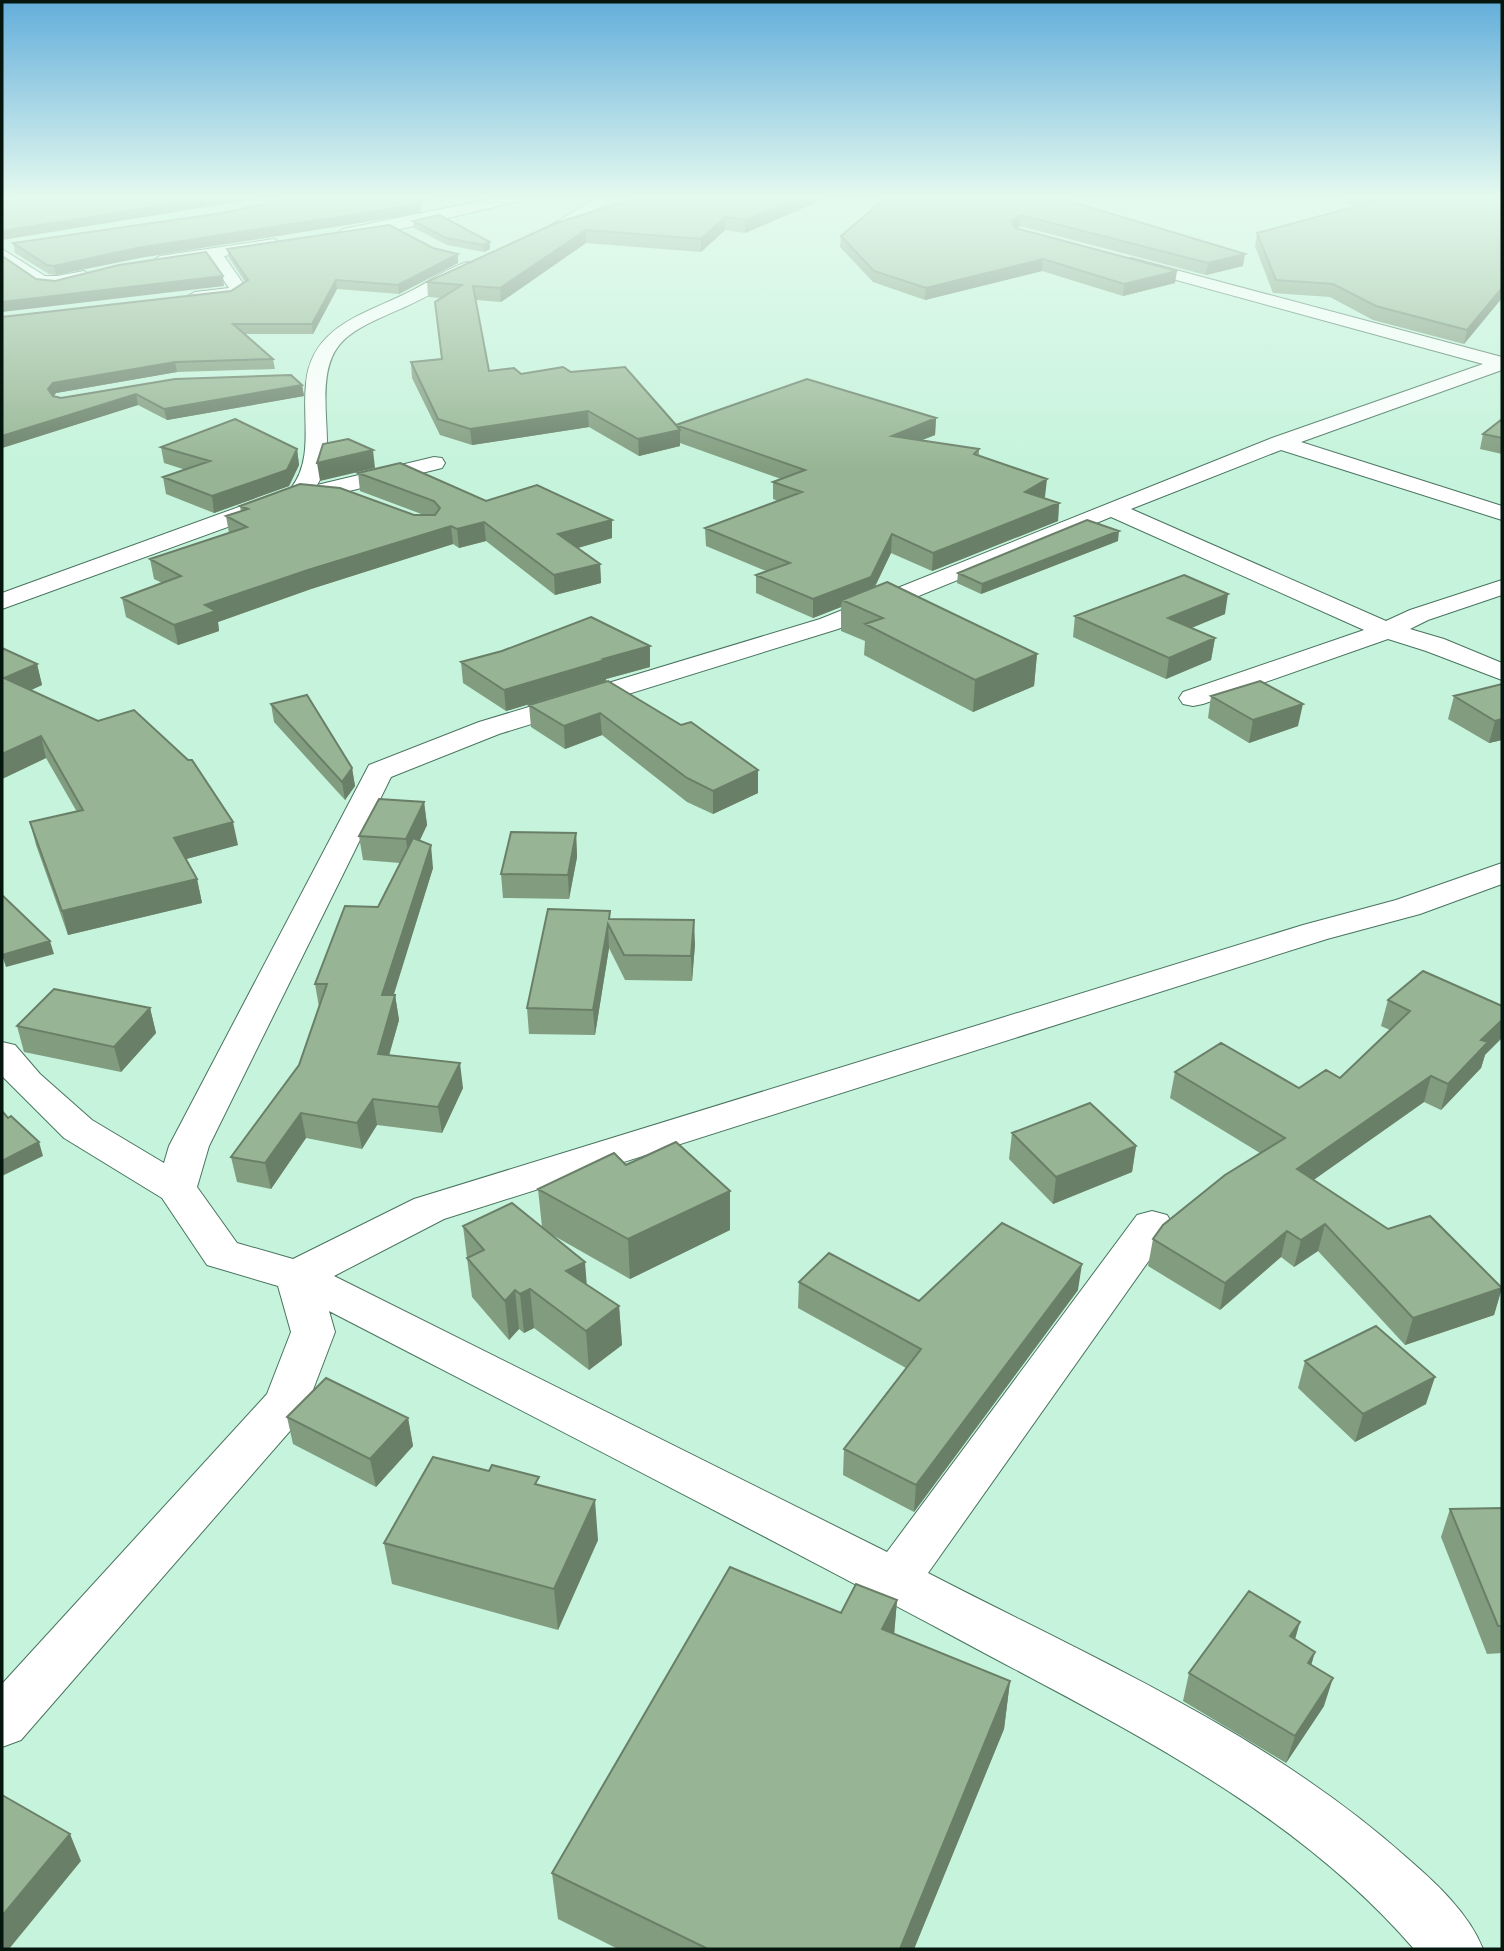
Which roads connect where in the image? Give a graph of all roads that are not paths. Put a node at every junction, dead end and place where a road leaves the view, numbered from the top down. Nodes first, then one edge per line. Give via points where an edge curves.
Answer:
1 (236, 288) edge
2 (427, 288) edge
3 (1225, 288) edge
4 (175, 299) edge
5 (1502, 364) edge
6 (318, 376) junction
7 (292, 377) edge
8 (1279, 442) junction
9 (434, 463) dead end
10 (308, 493) junction
11 (371, 505) edge
12 (1111, 509) junction
13 (1502, 513) edge
14 (1502, 587) edge
15 (2, 601) edge
16 (1387, 631) junction
17 (1502, 672) edge
18 (1194, 698) dead end
19 (1502, 873) edge
20 (2, 1053) edge
21 (176, 1188) junction
22 (1152, 1225) dead end
23 (297, 1276) junction
24 (895, 1580) junction
25 (2, 1722) edge
26 (1453, 1949) edge

1 - 4 street via 232,293
2 - 6 street via 346,328 321,357
3 - 5 street
5 - 8 street
6 - 7 street
6 - 10 street via 313,407 316,452
8 - 12 street
8 - 13 street
9 - 10 street
10 - 11 street via 343,496
10 - 15 street
12 - 16 street
12 - 21 street via 831,623 493,727 379,771 189,1146
14 - 16 street via 1419,615
16 - 17 street
16 - 18 street
19 - 23 street via 1408,907 1315,932 429,1209
20 - 21 street via 27,1083 78,1129
21 - 23 street via 222,1254
22 - 24 street
23 - 24 street
23 - 25 street via 313,1332 287,1403
24 - 26 street via 1146,1713 1272,1787 1343,1839 1432,1922

